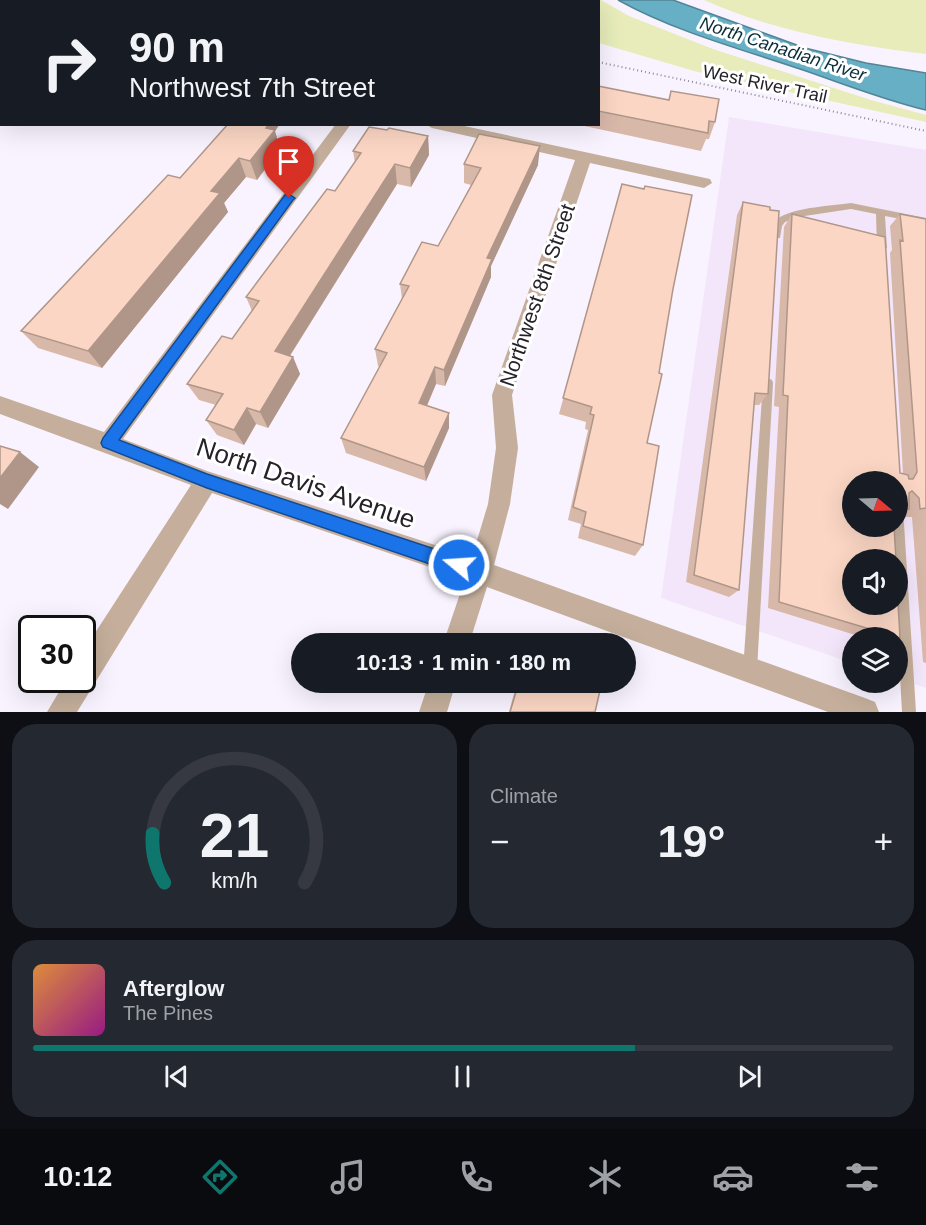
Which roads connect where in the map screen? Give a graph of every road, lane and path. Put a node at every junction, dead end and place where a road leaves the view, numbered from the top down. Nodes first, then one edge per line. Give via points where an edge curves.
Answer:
1 (600, 62) edge
2 (343, 126) edge
3 (441, 126) edge
4 (926, 131) edge
5 (584, 157) junction
6 (704, 183) dead end
7 (880, 212) junction
8 (926, 221) edge
9 (776, 248) edge
10 (883, 259) edge
11 (769, 365) edge
12 (0, 405) edge
13 (108, 443) junction
14 (207, 481) junction
15 (899, 537) edge
16 (480, 572) junction
17 (460, 633) edge
18 (96, 657) edge
19 (750, 670) junction
20 (73, 693) edge
21 (440, 693) edge
22 (61, 712) edge
23 (434, 712) edge
24 (866, 712) edge
25 (909, 712) edge

1 - 4 path, West River Trail
2 - 13 street
3 - 5 street
5 - 6 street
5 - 16 street, Northwest 8th Street via 502,395 507,448 499,504
7 - 8 lane
7 - 9 lane via 851,206 797,214 777,225
7 - 10 lane
11 - 19 lane
12 - 13 street, North Davis Avenue
13 - 14 street, North Davis Avenue
14 - 16 street, North Davis Avenue
14 - 18 street
15 - 25 lane
16 - 17 street, Northwest 8th Street
16 - 19 street, North Davis Avenue
19 - 24 street, North Davis Avenue
20 - 22 street
21 - 23 street

